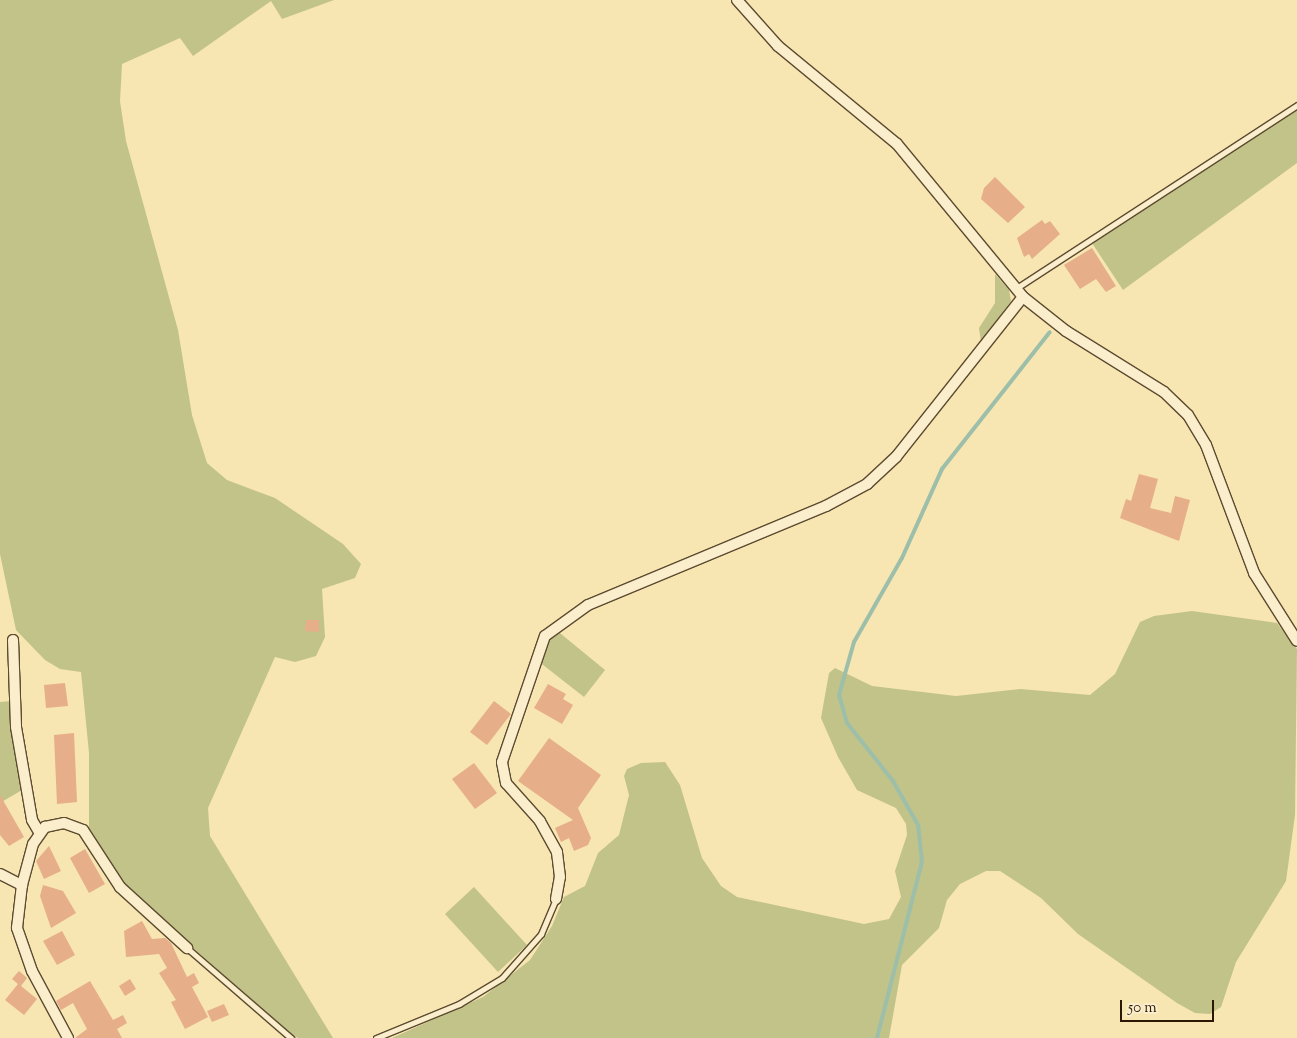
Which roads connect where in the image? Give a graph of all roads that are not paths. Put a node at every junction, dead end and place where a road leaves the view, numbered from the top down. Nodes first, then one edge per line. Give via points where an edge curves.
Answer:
1 (737, 0) edge
2 (1297, 105) edge
3 (1014, 289) junction
4 (1023, 297) junction
5 (13, 640) dead end
6 (1297, 641) edge
7 (39, 832) junction
8 (0, 874) edge
9 (22, 885) junction
10 (556, 899) joint
11 (187, 948) joint
12 (68, 1038) edge
13 (291, 1038) edge
14 (376, 1038) edge

1 - 3 street via 778,46 897,144
2 - 3 lane
3 - 4 street
4 - 6 street via 1066,331 1164,392 1188,415 1206,445 1254,573
4 - 10 street via 896,457 867,484 826,506 588,605 545,636 532,665 502,768 506,783 540,821 557,852 560,877
5 - 7 street via 16,727 32,820
7 - 9 street
7 - 11 street via 53,823 83,830 120,887
8 - 9 street
9 - 12 street via 16,912 20,936
10 - 14 lane via 541,934 502,978 459,1004
11 - 13 lane

